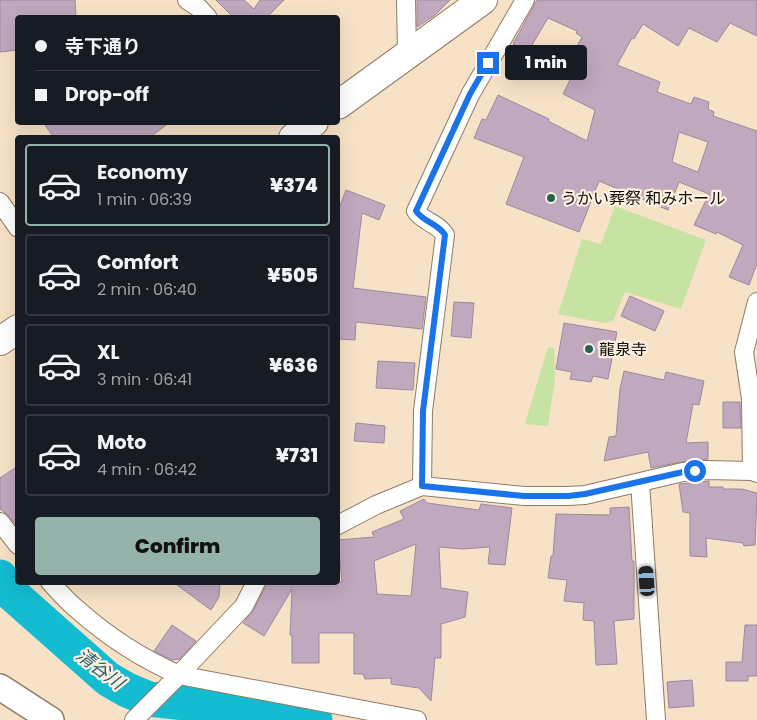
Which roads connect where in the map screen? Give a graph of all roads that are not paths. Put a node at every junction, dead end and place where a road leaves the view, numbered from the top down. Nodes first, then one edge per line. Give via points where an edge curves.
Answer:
1 (187, 0) edge
2 (406, 0) edge
3 (483, 0) edge
4 (525, 0) edge
5 (205, 15) edge
6 (407, 54) junction
7 (340, 104) edge
8 (0, 202) edge
9 (15, 224) edge
10 (757, 302) edge
11 (15, 330) edge
12 (0, 341) edge
13 (754, 472) edge
14 (640, 482) junction
15 (422, 486) junction
16 (0, 522) edge
17 (340, 524) edge
18 (15, 541) edge
19 (53, 585) edge
20 (254, 585) edge
21 (176, 678) junction
22 (0, 686) edge
23 (135, 718) edge
24 (51, 720) edge
25 (417, 720) edge
26 (656, 720) edge

1 - 5 street
2 - 6 street
3 - 6 main road
4 - 15 street via 470,94 416,211 445,235 423,411
6 - 7 main road
8 - 9 street
10 - 13 street via 744,352 751,399
11 - 12 main road
13 - 14 street via 691,471
14 - 15 street via 568,496 524,496
14 - 26 street
15 - 17 street
16 - 18 street
19 - 21 street via 78,610 131,650
20 - 21 street via 244,606
21 - 23 street
21 - 25 street
22 - 24 street

